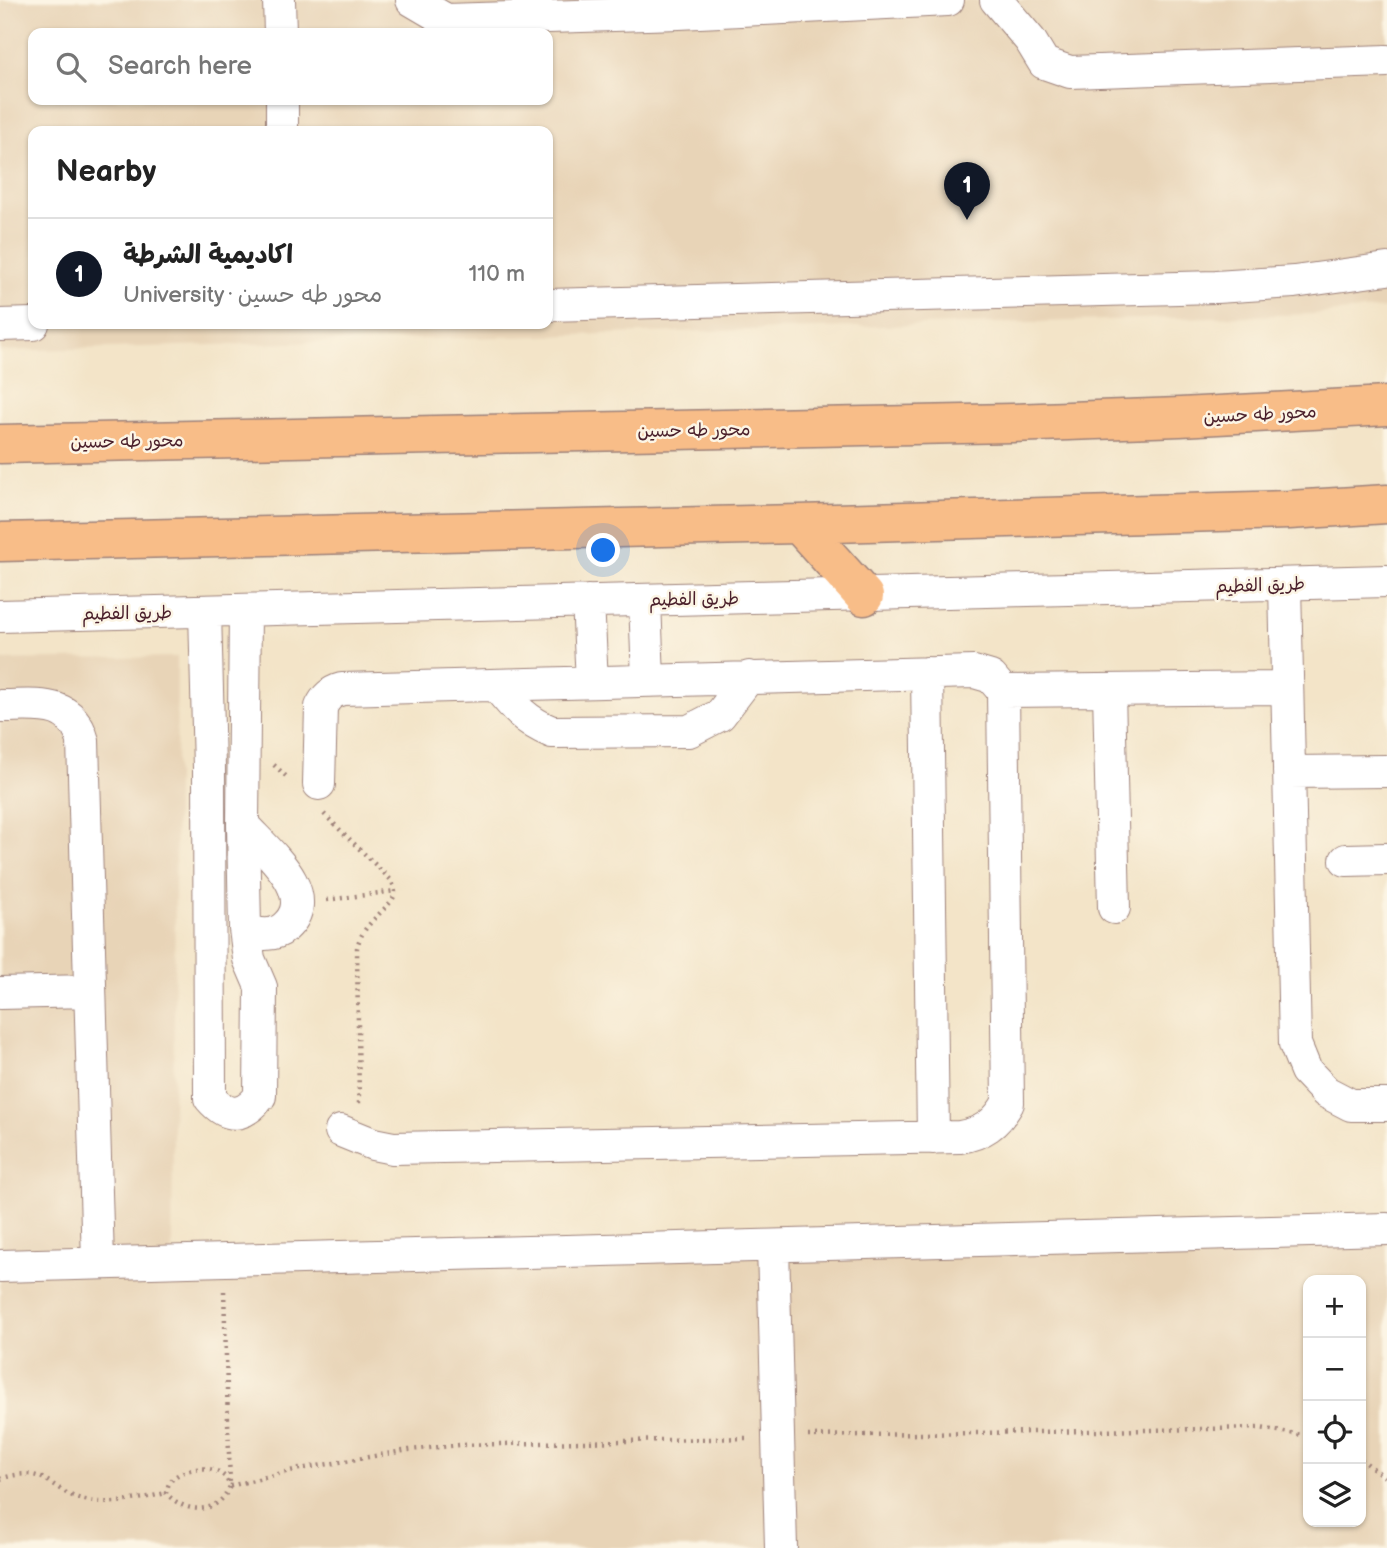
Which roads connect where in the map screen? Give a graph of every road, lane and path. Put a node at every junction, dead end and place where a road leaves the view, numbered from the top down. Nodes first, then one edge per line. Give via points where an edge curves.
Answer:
1 (279, 0) edge
2 (412, 0) edge
3 (948, 0) edge
4 (996, 0) edge
5 (280, 28) edge
6 (1387, 61) edge
7 (282, 105) edge
8 (282, 126) edge
9 (1387, 269) edge
10 (553, 305) edge
11 (28, 324) edge
12 (0, 325) edge
13 (1387, 406) edge
14 (0, 444) edge
15 (1387, 504) edge
16 (799, 524) junction
17 (0, 542) edge
18 (1387, 581) edge
19 (1285, 584) junction
20 (864, 596) junction
21 (645, 600) junction
22 (588, 601) junction
23 (245, 610) junction
24 (205, 611) junction
25 (0, 616) edge
26 (927, 673) junction
27 (749, 677) junction
28 (648, 681) junction
29 (592, 682) junction
30 (496, 685) junction
31 (1287, 688) junction
32 (1109, 690) junction
33 (1003, 691) junction
34 (0, 706) edge
35 (243, 735) junction
36 (209, 768) junction
37 (243, 769) junction
38 (1387, 771) edge
39 (1290, 772) junction
40 (311, 793) junction
41 (243, 825) junction
42 (1387, 859) edge
43 (1346, 860) dead end
44 (395, 891) junction
45 (209, 896) junction
46 (244, 896) junction
47 (298, 904) junction
48 (1114, 908) dead end
49 (245, 929) junction
50 (89, 991) junction
51 (0, 993) edge
52 (1387, 1105) edge
53 (350, 1135) joint
54 (933, 1138) junction
55 (1387, 1229) edge
56 (773, 1246) junction
57 (223, 1258) junction
58 (98, 1262) junction
59 (0, 1266) edge
60 (1366, 1464) edge
61 (0, 1479) edge
62 (1387, 1479) edge
63 (230, 1486) junction
64 (166, 1493) junction
65 (781, 1548) edge

1 - 5 street
2 - 3 street via 446,20
4 - 6 street via 1044,63 1070,72
7 - 8 street
9 - 10 street via 1216,287
11 - 12 street
13 - 14 main road, محور طه حسين via 1012,423
15 - 16 main road
16 - 17 main road
16 - 20 main road
18 - 19 street, طريق الفطيم
19 - 20 street, طريق الفطيم
19 - 31 street
20 - 21 street, طريق الفطيم
21 - 22 street, طريق الفطيم
21 - 28 street
22 - 23 street, طريق الفطيم
22 - 29 street
23 - 24 street, طريق الفطيم
23 - 35 street
24 - 25 street, طريق الفطيم
24 - 36 street
26 - 27 street
26 - 33 street via 974,672 991,677
26 - 54 street
27 - 28 street
27 - 30 street via 720,715 689,731 552,732 522,716
28 - 29 street
29 - 30 street
30 - 40 street via 333,692 321,707
31 - 32 street
31 - 39 street
32 - 33 street
32 - 48 street
33 - 54 street via 1008,1103 989,1127 975,1135
34 - 50 street via 54,708 65,713 80,731
35 - 37 street
35 - 40 path
36 - 37 street
36 - 45 street
37 - 41 street
38 - 39 street
39 - 52 street via 1295,1044 1306,1071 1326,1092 1351,1105
40 - 44 path via 392,881
41 - 46 street
41 - 47 street via 289,877
42 - 43 street
44 - 47 path
44 - 53 path via 392,901 360,935
45 - 46 street
45 - 49 street via 210,1098 220,1110 236,1114 251,1108 260,1096 261,986 249,959
46 - 49 street
47 - 49 street via 284,928 271,934
50 - 51 street
50 - 58 street
53 - 54 street via 393,1148
55 - 56 street
56 - 57 street
56 - 65 street
57 - 58 street
57 - 63 path
58 - 59 street
60 - 62 path
61 - 64 path via 37,1476 72,1496 102,1502
63 - 64 path via 227,1495 202,1510 187,1509
63 - 64 path via 224,1475 193,1469 170,1482

